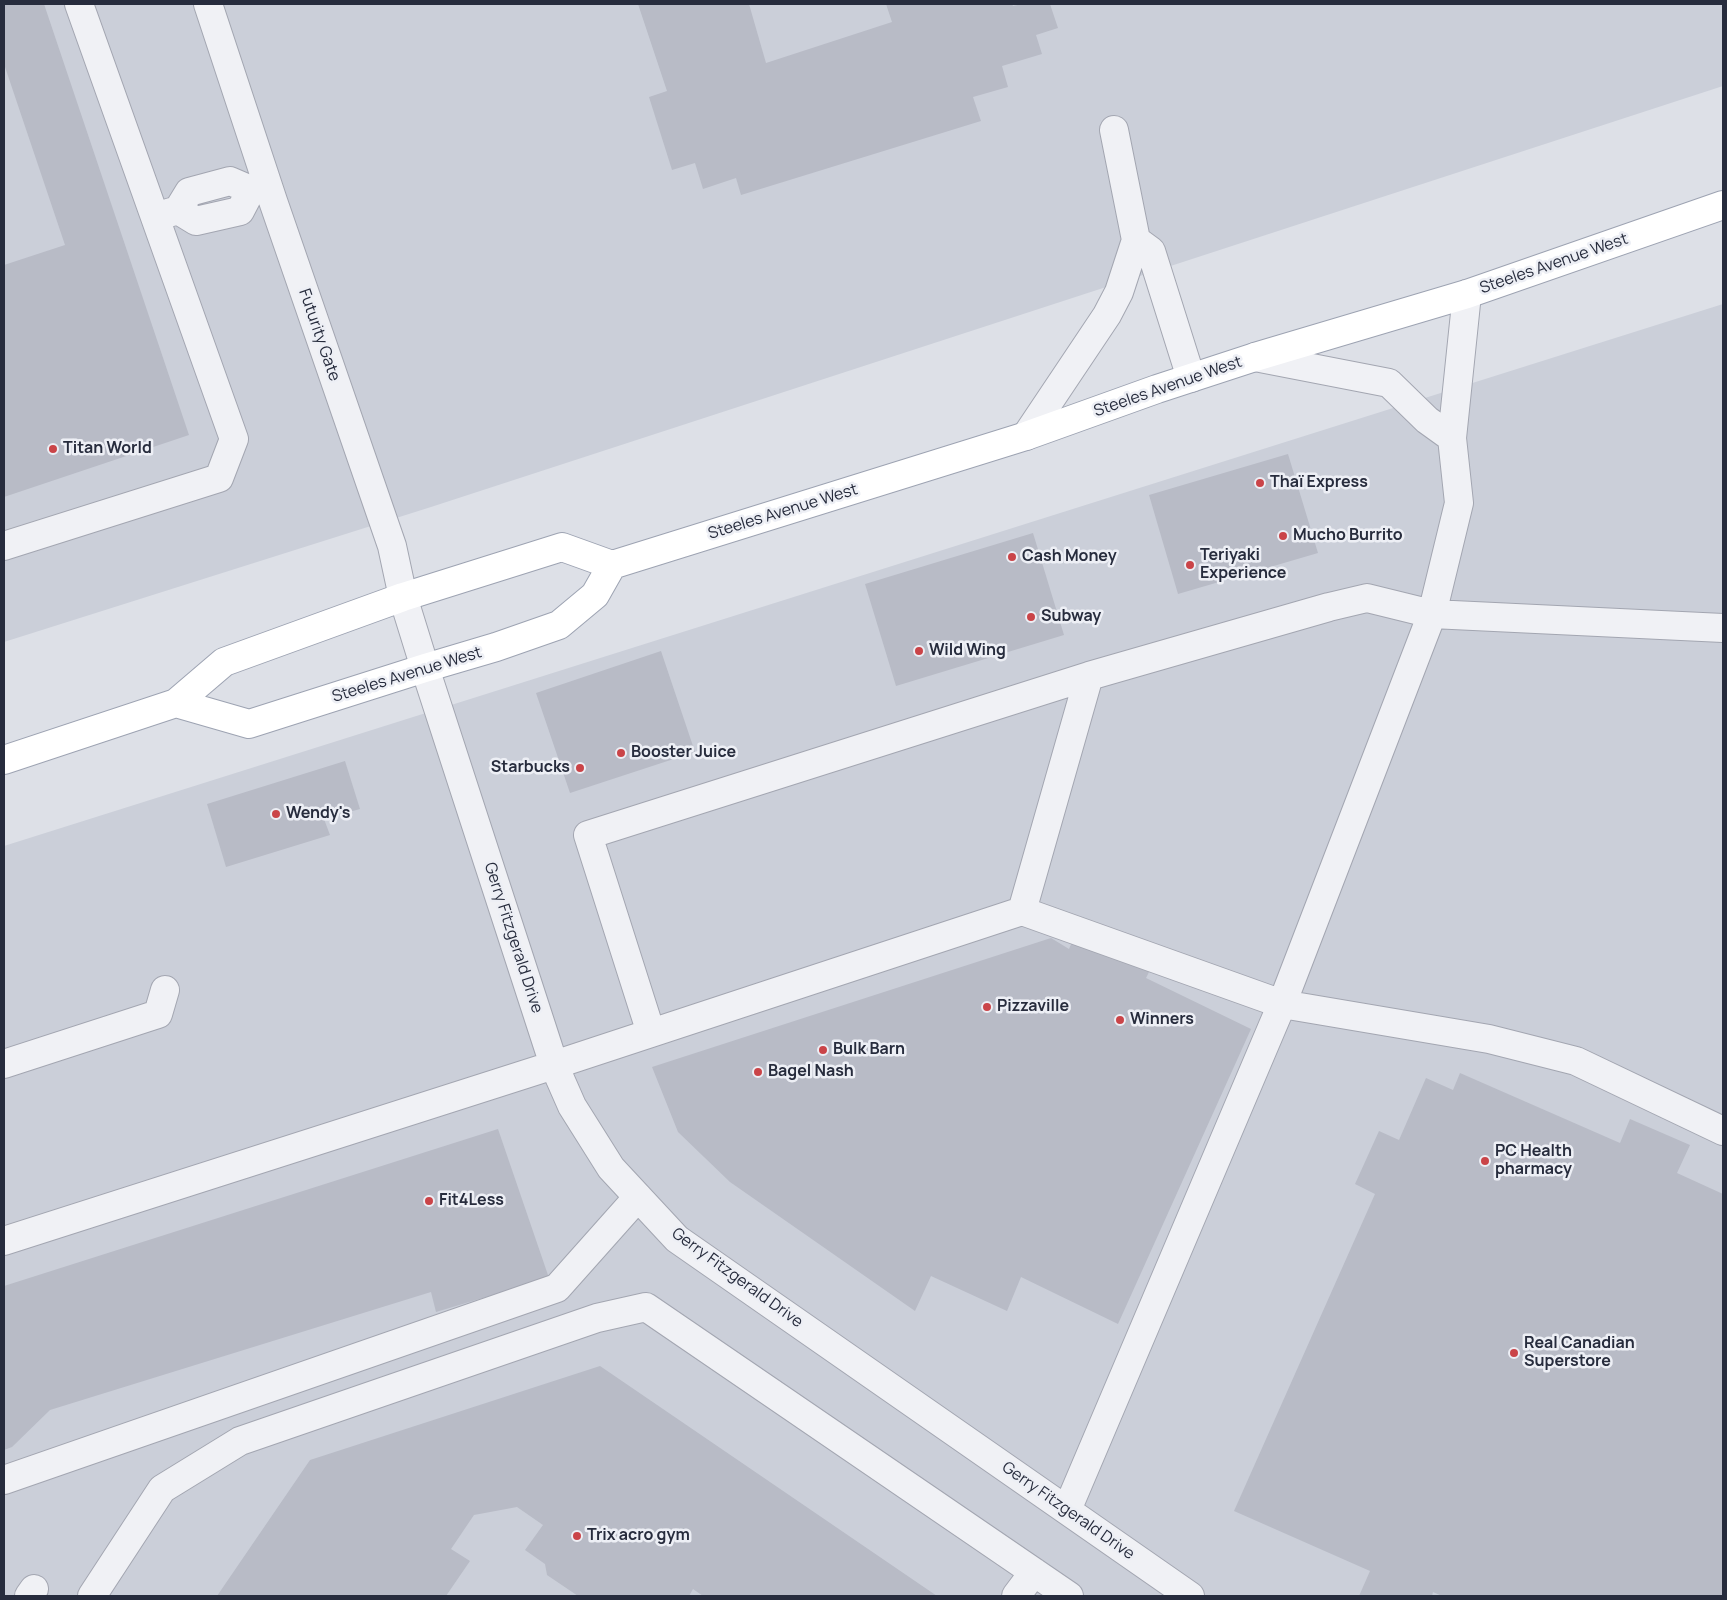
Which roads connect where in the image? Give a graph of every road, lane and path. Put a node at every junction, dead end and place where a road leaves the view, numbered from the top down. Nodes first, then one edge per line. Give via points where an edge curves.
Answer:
1 (79, 4) edge
2 (208, 4) edge
3 (1114, 130) dead end
4 (259, 188) junction
5 (1723, 206) edge
6 (166, 214) junction
7 (1136, 240) junction
8 (1467, 294) junction
9 (1255, 357) junction
10 (1191, 378) junction
11 (1026, 436) junction
12 (1452, 438) junction
13 (4, 546) edge
14 (612, 565) junction
15 (403, 597) junction
16 (1432, 614) junction
17 (1723, 628) edge
18 (425, 668) junction
19 (1089, 676) junction
20 (176, 703) junction
21 (4, 760) edge
22 (1022, 911) junction
23 (165, 990) dead end
24 (1282, 1004) junction
25 (651, 1033) junction
26 (4, 1064) edge
27 (554, 1065) junction
28 (1723, 1131) edge
29 (638, 1197) junction
30 (4, 1241) edge
31 (4, 1480) edge
32 (1066, 1510) junction
33 (1034, 1572) junction
34 (92, 1596) edge
35 (1016, 1596) edge
36 (1069, 1596) edge
37 (1190, 1596) edge

1 - 6 street
2 - 4 street, Futurity Gate
3 - 7 street
4 - 6 street via 230,181 189,192
4 - 15 street, Futurity Gate via 392,546
5 - 8 main road, Steeles Avenue West
6 - 13 street via 234,439 218,478
7 - 10 street via 1150,251
7 - 11 street via 1108,315
8 - 9 main road, Steeles Avenue West
8 - 12 street
9 - 10 main road, Steeles Avenue West
9 - 12 street via 1389,383 1427,420
10 - 11 main road, Steeles Avenue West
11 - 14 main road, Steeles Avenue West
12 - 16 street via 1459,503
14 - 15 main road via 562,547
14 - 18 main road, Steeles Avenue West via 595,595 559,624
15 - 18 street, Futurity Gate
15 - 20 main road via 224,662
16 - 17 street
16 - 19 street via 1368,598
16 - 24 street
18 - 20 main road, Steeles Avenue West via 249,724
18 - 27 street, Gerry Fitzgerald Drive
19 - 22 street
19 - 25 street via 588,836
20 - 21 main road
22 - 24 street
22 - 25 street
23 - 26 street via 158,1014
24 - 28 street via 1489,1039 1576,1061
24 - 32 street
25 - 27 street
27 - 29 street, Gerry Fitzgerald Drive via 572,1106 611,1168
27 - 30 street
29 - 31 street via 558,1288
29 - 32 street, Gerry Fitzgerald Drive via 677,1239
32 - 37 street, Gerry Fitzgerald Drive
33 - 34 street via 646,1307 597,1318 240,1441 162,1489
33 - 35 street
33 - 36 street

